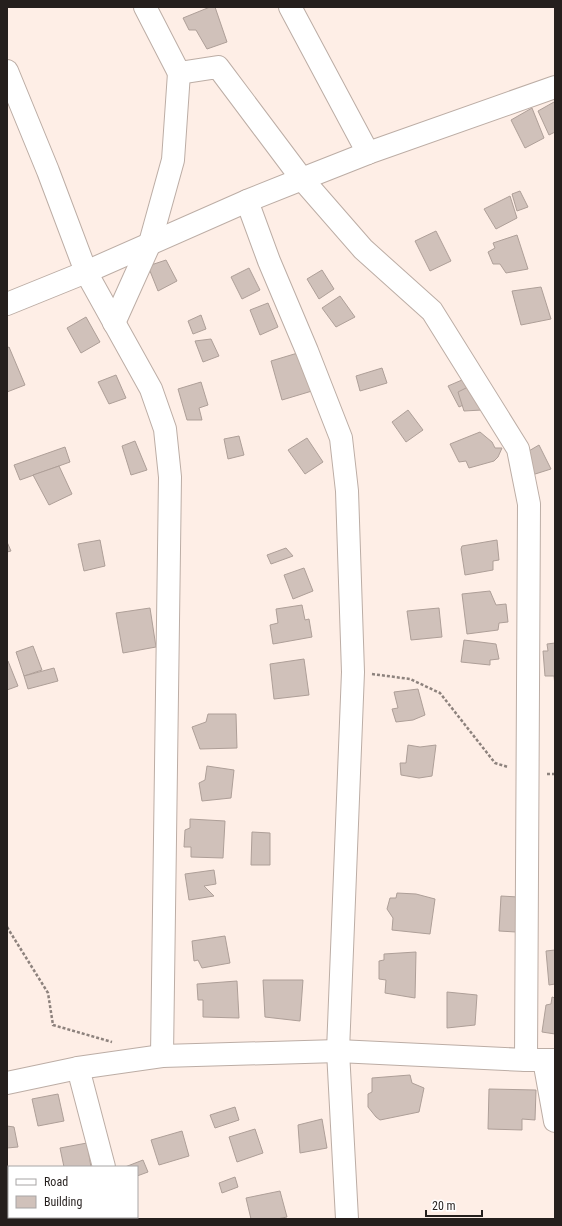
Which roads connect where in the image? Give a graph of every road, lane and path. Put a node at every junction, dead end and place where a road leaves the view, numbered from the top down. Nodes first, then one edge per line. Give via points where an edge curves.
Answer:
1 (145, 7) edge
2 (290, 7) edge
3 (7, 71) edge
4 (179, 73) junction
5 (555, 87) edge
6 (368, 153) junction
7 (302, 179) junction
8 (247, 201) junction
9 (150, 243) junction
10 (86, 272) junction
11 (7, 304) edge
12 (114, 323) junction
13 (353, 672) junction
14 (528, 773) junction
15 (7, 927) edge
16 (119, 1044) dead end
17 (338, 1051) junction
18 (162, 1056) junction
19 (542, 1060) edge
20 (78, 1068) junction
21 (7, 1083) edge
22 (555, 1121) edge
23 (104, 1166) edge
24 (347, 1219) edge

1 - 4 street
2 - 6 street
3 - 10 street
4 - 7 street via 218,67
4 - 9 street via 173,160
5 - 6 street
6 - 7 street
7 - 8 street
7 - 14 street via 363,249 432,311 518,450 529,504
8 - 9 street
8 - 13 street via 341,438 347,491
9 - 10 street
9 - 12 street
10 - 11 street
10 - 12 street
12 - 18 street via 151,389 165,429 170,477
13 - 14 path via 410,679 440,693 495,763
13 - 17 street
14 - 19 street
15 - 16 path via 48,993 53,1026
17 - 18 street
17 - 19 street
17 - 24 street
18 - 20 street
19 - 22 street
20 - 21 street
20 - 23 street

